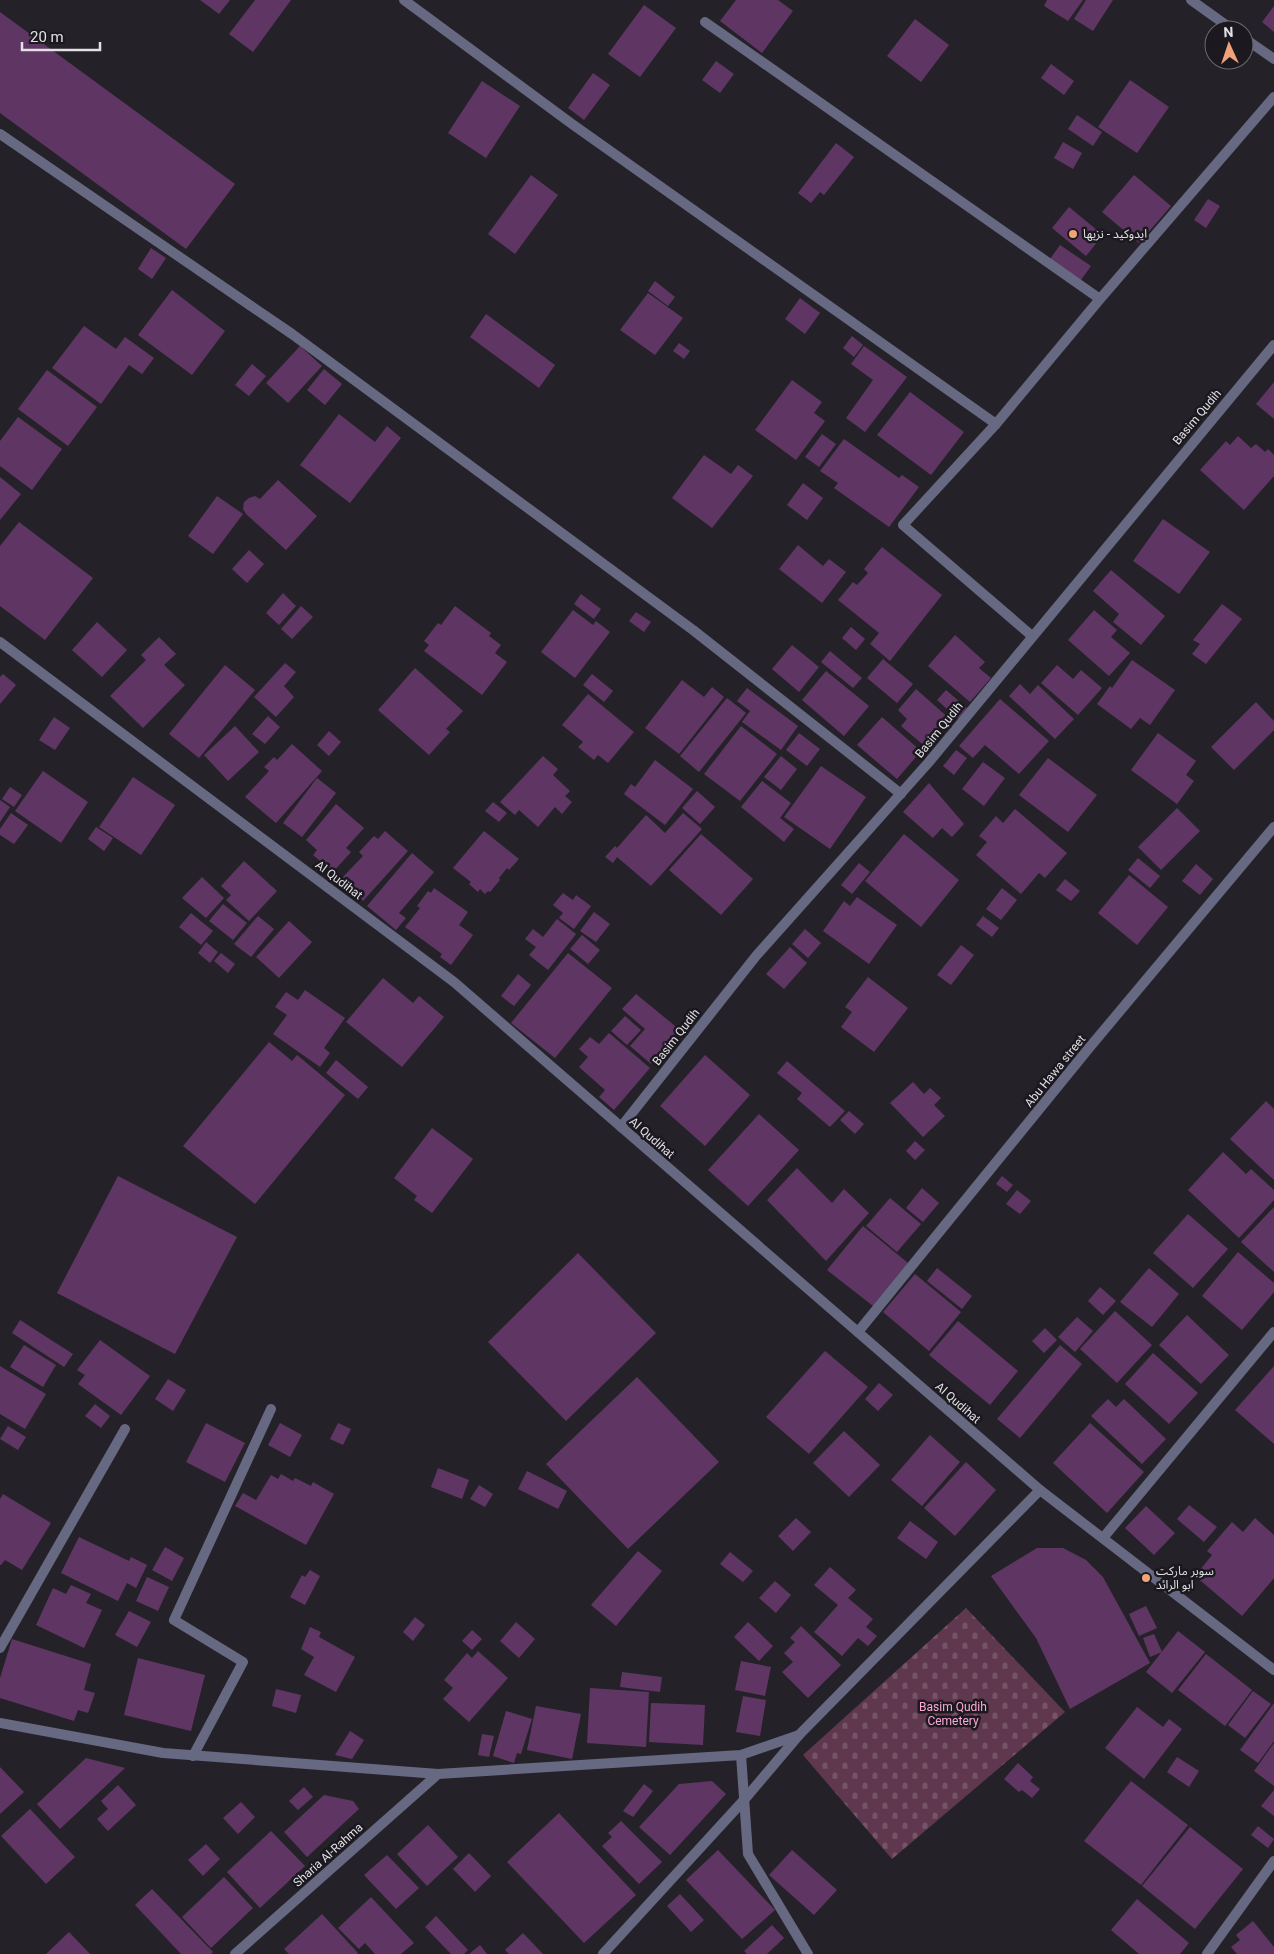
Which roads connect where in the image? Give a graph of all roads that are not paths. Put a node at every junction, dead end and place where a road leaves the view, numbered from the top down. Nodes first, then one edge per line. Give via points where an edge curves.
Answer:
1 (404, 0) edge
2 (1190, 0) edge
3 (1219, 20) edge
4 (705, 22) dead end
5 (1254, 45) edge
6 (1274, 59) edge
7 (1274, 97) edge
8 (0, 134) edge
9 (1100, 299) junction
10 (1274, 345) edge
11 (996, 424) junction
12 (1032, 636) junction
13 (0, 642) edge
14 (901, 794) junction
15 (1274, 827) edge
16 (620, 1127) junction
17 (858, 1332) junction
18 (1274, 1332) edge
19 (271, 1409) dead end
20 (125, 1429) dead end
21 (1040, 1490) junction
22 (1102, 1538) junction
23 (0, 1648) edge
24 (1274, 1670) edge
25 (0, 1723) edge
26 (799, 1735) junction
27 (741, 1755) junction
28 (193, 1756) junction
29 (438, 1774) junction
30 (744, 1800) junction
31 (1274, 1861) edge
32 (235, 1954) edge
33 (603, 1954) edge
34 (808, 1954) edge
35 (1207, 1954) edge

1 - 11 street via 572,124
2 - 3 street
4 - 9 street
5 - 6 street
7 - 9 street
8 - 14 street via 292,334 686,624
9 - 11 street
10 - 12 street, Basim Qudih
11 - 12 street via 903,525
12 - 14 street, Basim Qudih
13 - 16 street, Al Qudihat via 454,982
14 - 16 street, Basim Qudih via 756,956
15 - 17 street, Abu Hawa street
16 - 17 street, Al Qudihat
17 - 21 street, Al Qudihat
18 - 22 street
19 - 28 street via 174,1620 243,1662
20 - 23 street
21 - 22 street, Al Qudihat
21 - 26 street
22 - 24 street, Al Qudihat
25 - 28 street via 163,1754
26 - 27 street
26 - 30 street
27 - 29 street
27 - 30 street
28 - 29 street
29 - 32 street, Sharia Al-Rahma
30 - 33 street
30 - 34 street via 748,1854
31 - 35 street

